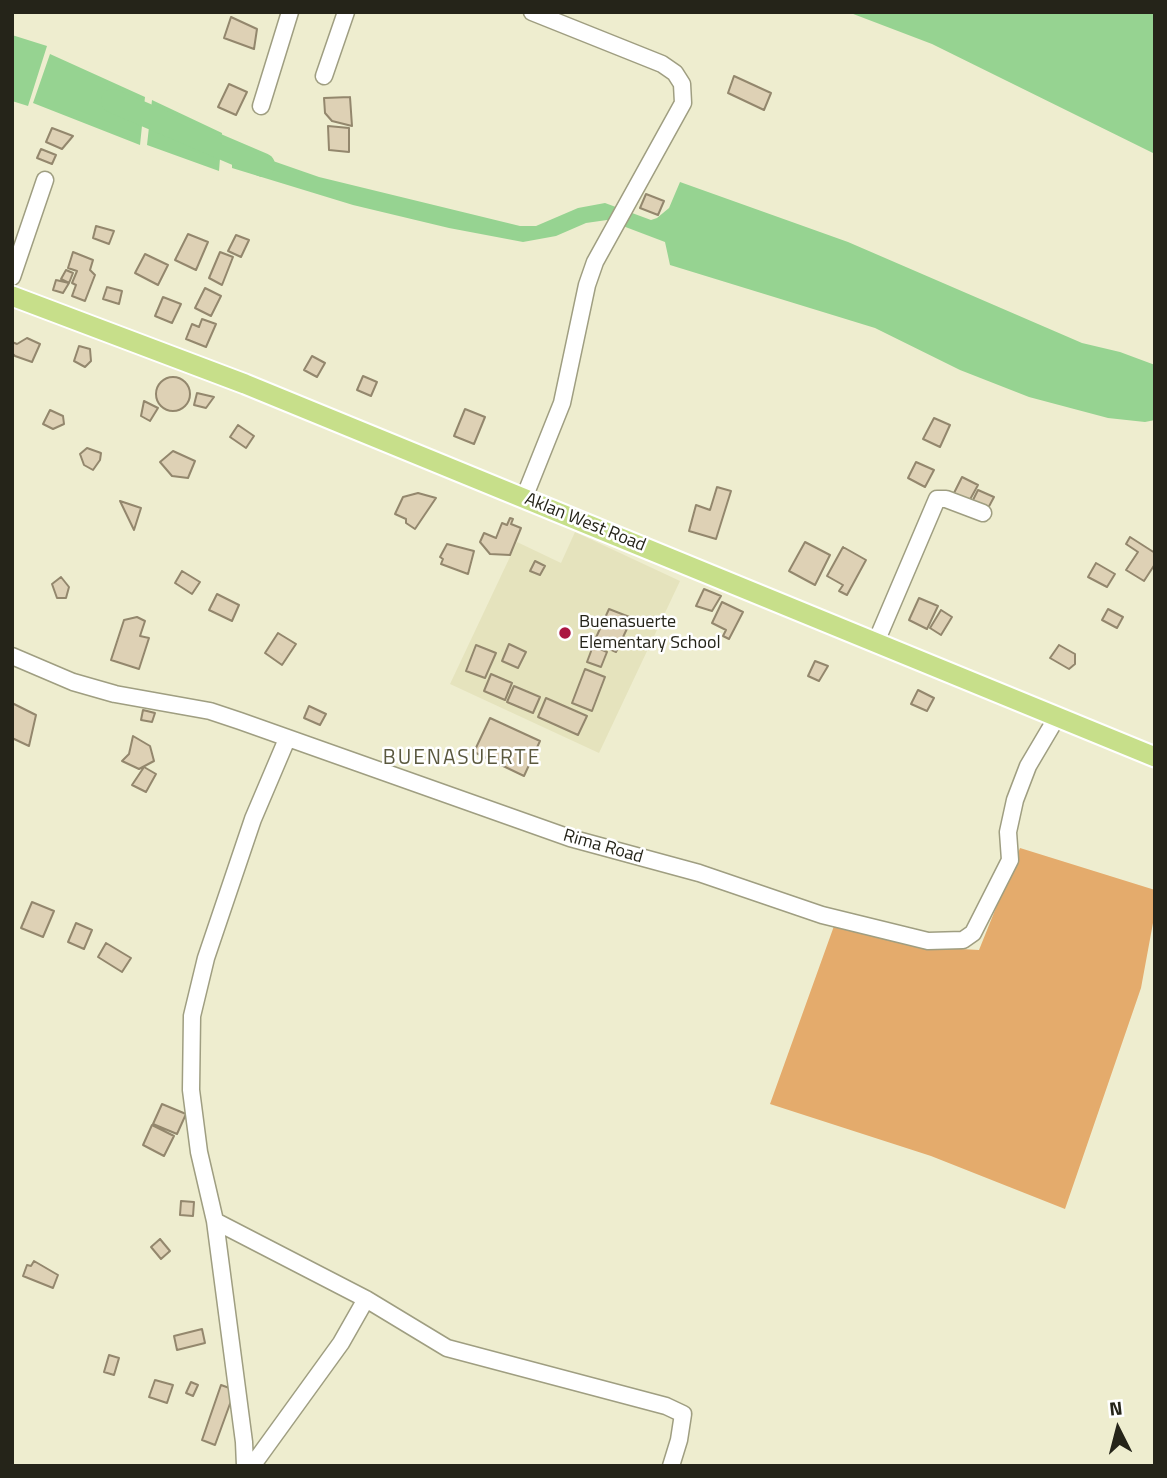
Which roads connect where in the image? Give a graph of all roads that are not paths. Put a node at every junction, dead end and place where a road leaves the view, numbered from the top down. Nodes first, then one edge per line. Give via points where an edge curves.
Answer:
1 (290, 12) edge
2 (346, 12) edge
3 (532, 12) edge
4 (324, 76) dead end
5 (261, 106) dead end
6 (45, 180) dead end
7 (12, 277) edge
8 (12, 296) edge
9 (524, 498) junction
10 (983, 513) dead end
11 (876, 642) junction
12 (12, 656) edge
13 (1058, 717) junction
14 (287, 739) junction
15 (1155, 757) edge
16 (215, 1221) junction
17 (366, 1299) junction
18 (245, 1466) edge
19 (252, 1466) edge
20 (671, 1466) edge

1 - 5 street
2 - 4 street
3 - 9 street via 662,64 676,73 682,84 683,103 595,262 562,403
6 - 7 street
8 - 9 main road, Aklan West Road via 245,384
9 - 11 main road, Aklan West Road
10 - 11 street via 937,499
11 - 13 main road, Aklan West Road
12 - 14 street, Rima Road via 73,682 210,711
13 - 14 street, Rima Road via 1028,766 1015,800 1008,832 1010,860 992,897 973,933 946,942 822,915 699,873 570,838
13 - 15 main road, Aklan West Road
14 - 16 street via 253,819 206,958 192,1016 191,1090
16 - 17 street
16 - 18 street
17 - 19 street via 341,1343
17 - 20 street via 447,1348 683,1414

